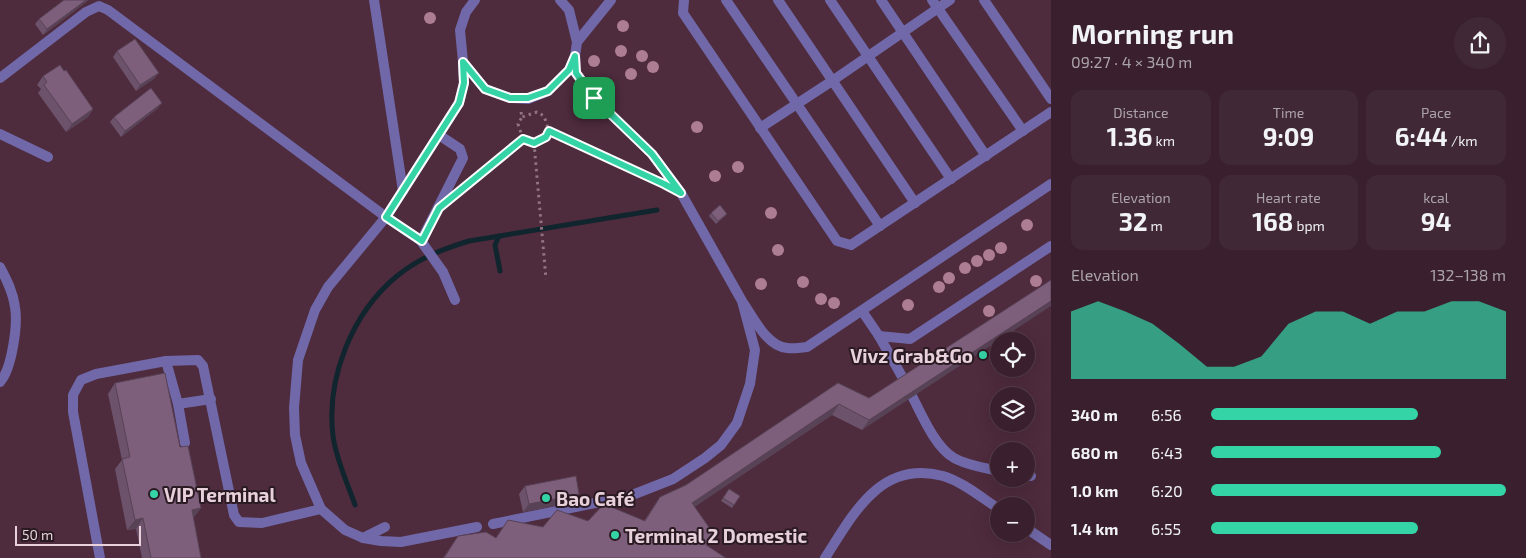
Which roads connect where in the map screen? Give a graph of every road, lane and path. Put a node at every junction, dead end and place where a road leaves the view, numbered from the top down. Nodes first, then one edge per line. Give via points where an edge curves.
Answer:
1 (374, 0) edge
2 (475, 0) edge
3 (560, 0) edge
4 (611, 0) edge
5 (684, 0) edge
6 (726, 0) edge
7 (778, 0) edge
8 (830, 0) edge
9 (881, 0) edge
10 (950, 0) edge
11 (984, 0) edge
12 (935, 4) edge
13 (902, 32) junction
14 (577, 42) junction
15 (575, 56) junction
16 (867, 56) junction
17 (463, 62) junction
18 (0, 78) edge
19 (832, 81) junction
20 (1051, 99) edge
21 (796, 104) junction
22 (1051, 112) edge
23 (760, 128) junction
24 (549, 131) junction
25 (1023, 131) junction
26 (0, 134) edge
27 (439, 134) junction
28 (523, 139) junction
29 (534, 143) junction
30 (986, 156) junction
31 (48, 157) dead end
32 (951, 179) junction
33 (655, 180) dead end
34 (1051, 184) edge
35 (462, 190) dead end
36 (403, 191) junction
37 (915, 203) junction
38 (386, 217) junction
39 (880, 226) junction
40 (1051, 246) edge
41 (427, 249) junction
42 (0, 267) edge
43 (546, 279) dead end
44 (456, 300) dead end
45 (742, 301) junction
46 (862, 311) junction
47 (880, 336) junction
48 (166, 361) junction
49 (904, 380) edge
50 (0, 382) edge
51 (912, 396) edge
52 (211, 399) junction
53 (178, 404) junction
54 (185, 443) dead end
55 (990, 469) edge
56 (622, 499) tunnel mouth
57 (605, 501) tunnel mouth
58 (990, 504) edge
59 (321, 509) junction
60 (493, 524) dead end
61 (385, 527) dead end
62 (477, 527) dead end
63 (1035, 534) edge
64 (363, 538) junction
65 (1051, 545) edge
66 (100, 558) edge
67 (824, 558) edge

1 - 36 street
2 - 17 street via 466,12 460,30
3 - 14 street via 569,10
4 - 14 street
5 - 23 street via 683,13
6 - 21 street
7 - 19 street
8 - 16 street
9 - 13 street
10 - 12 street
11 - 20 street
12 - 13 street
12 - 25 street
13 - 16 street
13 - 30 street
14 - 15 street
15 - 17 street via 569,70 548,91 528,98 510,98 485,89
15 - 45 street via 576,73 594,98 652,154 681,193
16 - 19 street
16 - 32 street
17 - 27 street via 464,83 459,103
18 - 38 street via 86,12 99,6
19 - 21 street
19 - 37 street
21 - 23 street
21 - 39 street
22 - 25 street
23 - 39 street via 837,241 851,245
24 - 28 path via 544,116 537,112 522,117 518,124
24 - 29 path via 546,137
24 - 33 path
25 - 30 street
26 - 31 street
27 - 36 street
27 - 41 street via 460,149 463,158 446,194
28 - 29 path
28 - 35 path
29 - 43 path
30 - 32 street
32 - 37 street
34 - 46 street
36 - 38 street
37 - 39 street
38 - 41 street
38 - 59 street via 328,287 315,310 298,360 295,435 301,463
40 - 47 street via 910,339
41 - 44 street via 443,272
42 - 50 street via 16,309 12,354
45 - 46 street via 765,334 785,348 807,347
45 - 56 street via 755,350 750,384 737,423 721,445 705,458 673,479
46 - 47 street
47 - 49 street
48 - 52 street via 198,360 203,366
48 - 53 street
48 - 66 street via 96,374 81,380 73,394 73,412
51 - 55 street via 936,440 953,457
52 - 53 street
52 - 59 street via 234,515 239,522 262,523
53 - 54 street
57 - 60 street
58 - 67 street via 943,476 919,473 898,476 879,486 856,510
59 - 64 street via 345,530
61 - 64 street
62 - 64 street via 401,542
63 - 65 street

